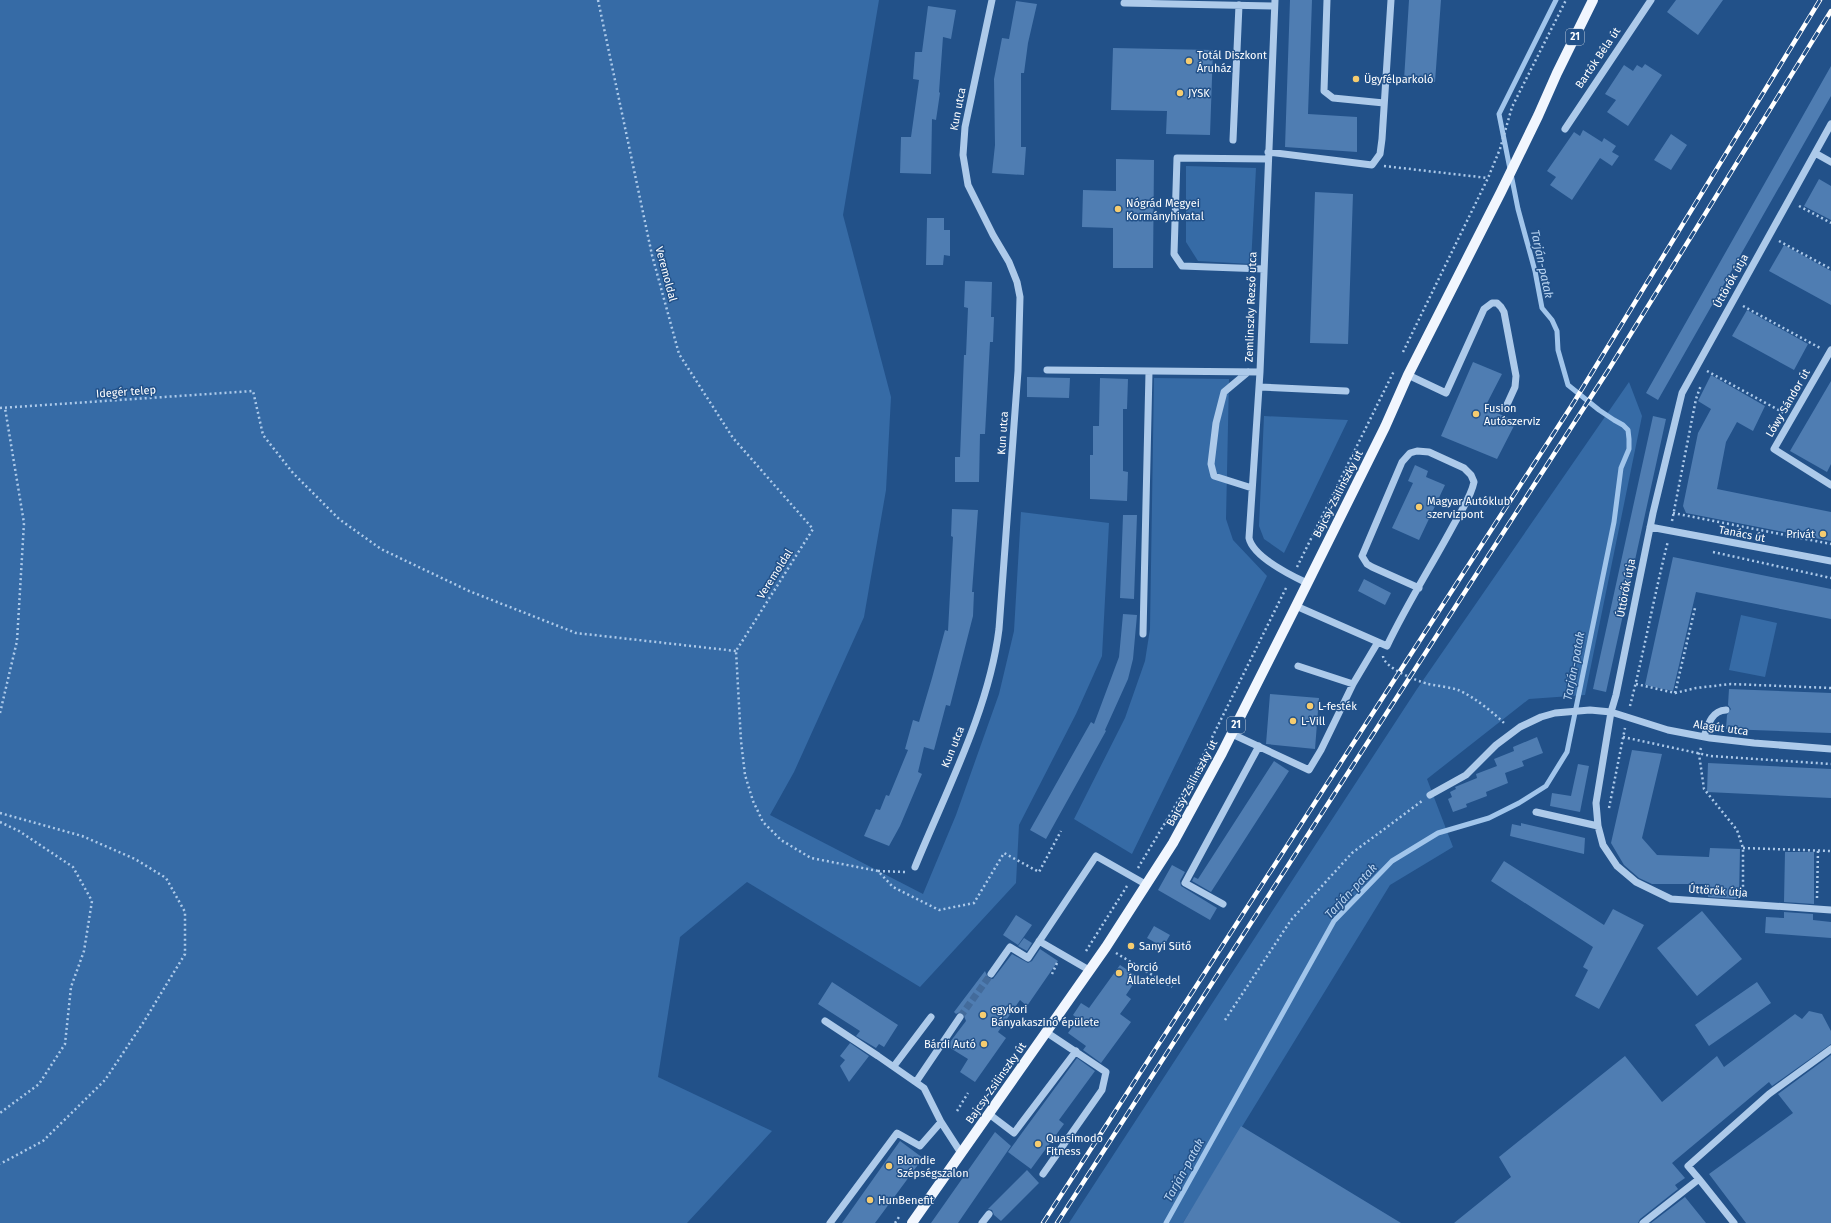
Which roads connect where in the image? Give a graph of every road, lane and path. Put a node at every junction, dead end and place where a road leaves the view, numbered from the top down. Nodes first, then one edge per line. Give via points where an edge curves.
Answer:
1 (598, 0) edge
2 (992, 0) edge
3 (1327, 0) edge
4 (1391, 0) edge
5 (1566, 0) edge
6 (1594, 0) edge
7 (1651, 0) edge
8 (1124, 3) dead end
9 (1275, 3) edge
10 (1239, 5) junction
11 (1384, 103) junction
12 (1831, 124) edge
13 (1565, 129) dead end
14 (1233, 140) dead end
15 (1815, 153) junction
16 (1268, 156) junction
17 (1831, 162) edge
18 (1372, 165) junction
19 (1488, 178) junction
20 (1802, 199) dead end
21 (1799, 206) junction
22 (1796, 212) dead end
23 (1831, 223) edge
24 (1783, 235) dead end
25 (1779, 241) junction
26 (1776, 248) dead end
27 (1264, 269) junction
28 (1831, 269) edge
29 (1747, 299) dead end
30 (1743, 306) junction
31 (1741, 310) dead end
32 (1830, 352) edge
33 (1400, 359) dead end
34 (1710, 364) dead end
35 (1396, 366) dead end
36 (1047, 370) dead end
37 (1707, 371) junction
38 (1149, 372) junction
39 (1248, 372) junction
40 (1260, 372) junction
41 (1705, 374) dead end
42 (1408, 375) junction
43 (1703, 378) dead end
44 (1259, 388) junction
45 (1346, 392) dead end
46 (0, 408) edge
47 (5, 408) junction
48 (1504, 409) dead end
49 (1791, 417) junction
50 (1831, 485) edge
51 (1252, 488) junction
52 (1673, 513) junction
53 (1650, 527) junction
54 (1670, 531) junction
55 (1668, 542) junction
56 (1675, 544) dead end
57 (1831, 544) edge
58 (1706, 551) dead end
59 (1831, 561) edge
60 (1292, 576) junction
61 (1831, 578) edge
62 (1307, 583) junction
63 (1419, 588) junction
64 (1296, 606) junction
65 (1695, 608) dead end
66 (1143, 634) dead end
67 (1378, 642) junction
68 (1387, 646) junction
69 (736, 651) junction
70 (1298, 666) dead end
71 (1353, 684) junction
72 (1636, 684) junction
73 (1831, 688) edge
74 (1675, 693) junction
75 (1726, 710) dead end
76 (1611, 712) junction
77 (0, 713) edge
78 (1627, 718) junction
79 (1513, 732) junction
80 (1232, 734) junction
81 (1623, 736) junction
82 (1704, 737) junction
83 (1259, 746) junction
84 (1831, 749) edge
85 (1699, 754) junction
86 (1831, 764) edge
87 (1430, 795) joint
88 (1536, 812) dead end
89 (0, 813) edge
90 (1608, 814) dead end
91 (0, 822) edge
92 (1598, 826) junction
93 (1061, 831) dead end
94 (1743, 848) junction
95 (1818, 850) junction
96 (1831, 851) edge
97 (915, 867) joint
98 (878, 871) junction
99 (1133, 877) junction
100 (1146, 885) junction
101 (1743, 900) dead end
102 (1817, 902) dead end
103 (1223, 904) dead end
104 (1831, 910) edge
105 (1039, 941) junction
106 (1130, 961) dead end
107 (1077, 964) junction
108 (1090, 970) junction
109 (991, 974) tunnel mouth
110 (1172, 987) dead end
111 (960, 1017) tunnel mouth
112 (931, 1018) dead end
113 (1225, 1020) dead end
114 (825, 1022) dead end
115 (1046, 1032) junction
116 (1831, 1049) edge
117 (1076, 1051) junction
118 (894, 1066) junction
119 (916, 1082) junction
120 (968, 1093) dead end
121 (956, 1111) dead end
122 (0, 1113) edge
123 (989, 1114) junction
124 (941, 1122) junction
125 (961, 1153) junction
126 (0, 1164) edge
127 (1043, 1174) dead end
128 (1699, 1179) junction
129 (989, 1214) dead end
130 (900, 1217) dead end
131 (830, 1223) edge
132 (895, 1223) edge
133 (913, 1223) edge
134 (982, 1223) edge
135 (1643, 1223) edge
136 (1734, 1223) edge

1 - 69 path, Veremoldal via 652,255 679,354 733,438 813,529
2 - 97 street, Kun utca via 965,126 963,155 968,185 1009,262 1020,297 1018,371 999,628 984,700
3 - 11 street via 1324,91 1333,98
4 - 11 street
5 - 19 path via 1512,107 1500,149
6 - 42 main road, Bajcsy-Zsilinszky út / 21 via 1502,192
7 - 13 street, Bartók Béla út
8 - 10 street
9 - 10 street
9 - 16 street, Zemlinszky Rezső utca
10 - 14 street
11 - 18 street via 1380,154
12 - 15 street, Úttörők útja
15 - 17 street
15 - 53 street, Úttörők útja via 1682,393
16 - 18 street
16 - 27 street, Zemlinszky Rezső utca
16 - 27 street via 1177,158 1174,254 1182,266
18 - 19 path
19 - 33 path
20 - 21 path
21 - 22 path
21 - 23 path
24 - 25 path
25 - 26 path
25 - 28 path
27 - 40 street, Zemlinszky Rezső utca
29 - 30 path
30 - 31 path
30 - 32 path
32 - 49 street, Lőwy Sándor út
34 - 37 path
35 - 60 path
36 - 38 street
37 - 41 path
37 - 49 path
38 - 39 street
38 - 66 street
39 - 40 street
39 - 51 street via 1224,392 1216,423 1211,464 1214,476
40 - 44 street, Zemlinszky Rezső utca
42 - 48 street via 1446,393 1484,309 1492,303 1497,303 1504,312 1516,376 1515,387
42 - 62 main road, Bajcsy-Zsilinszky út / 21 via 1386,427
43 - 52 path via 1696,399
44 - 45 street
44 - 51 street, Zemlinszky Rezső utca
46 - 47 path, Idegér telep
47 - 69 path, Idegér telep via 253,391 263,435 293,473 339,519 381,549 469,591 576,633
47 - 77 path via 24,523 17,641
49 - 50 street, Lőwy Sándor út via 1774,449
51 - 60 street, Zemlinszky Rezső utca via 1250,544 1263,557
52 - 54 path
52 - 57 path
53 - 54 street, Tanács út
53 - 76 street, Úttörők útja
54 - 55 path
54 - 59 street, Tanács út
55 - 56 path
55 - 72 path
58 - 61 path
60 - 62 street, Zemlinszky Rezső utca
60 - 99 path via 1192,778
62 - 64 main road, Bajcsy-Zsilinszky út / 21
63 - 63 street via 1474,482 1464,468 1423,451 1410,453 1402,462 1362,556 1372,567
63 - 68 street
64 - 67 street
64 - 80 main road, Bajcsy-Zsilinszky út / 21
65 - 74 path
67 - 68 street
67 - 71 street
68 - 79 path via 1382,658 1386,664 1426,684 1458,690 1494,713
69 - 98 path via 745,775 763,822 781,840 811,858
70 - 71 street
71 - 83 street via 1309,770
72 - 74 path
72 - 78 path
73 - 74 path via 1731,684
75 - 82 street via 1720,710 1713,715
76 - 78 street, Alagút utca
76 - 79 street, Alagút utca via 1590,710 1541,717
76 - 92 street, Úttörők útja via 1596,796
78 - 81 path
78 - 82 street, Alagút utca
79 - 87 street, Alagút utca via 1466,775
80 - 83 street
80 - 100 main road, Bajcsy-Zsilinszky út / 21 via 1173,844
81 - 85 path
81 - 90 path
82 - 84 street, Alagút utca via 1754,744
82 - 85 path
83 - 103 street via 1185,883
85 - 86 path
85 - 94 path via 1704,790 1737,830
87 - 113 path via 1352,853 1301,908
88 - 92 street
89 - 126 path via 82,836 135,859 166,878 185,912 185,954 104,1080 43,1141
91 - 122 path via 19,831 73,867 92,901 84,951 71,987 65,1044 39,1084
92 - 104 street, Úttörők útja via 1608,854 1621,870 1636,882 1671,899
93 - 98 path via 1039,872 1004,853 974,903 939,910 893,887
94 - 95 path
94 - 101 path
95 - 96 path
95 - 102 path
97 - 98 path via 901,873
99 - 100 street
99 - 105 street via 1096,856
99 - 107 path
100 - 108 main road, Bajcsy-Zsilinszky út / 21
105 - 107 street
105 - 109 street via 1028,958 1010,947
106 - 110 path
107 - 108 street
108 - 115 main road, Bajcsy-Zsilinszky út / 21
111 - 119 street
112 - 118 street
114 - 118 street
115 - 117 street
115 - 123 main road, Bajcsy-Zsilinszky út / 21
116 - 128 street via 1769,1094 1688,1166
117 - 123 street via 1014,1133
117 - 127 street via 1106,1072 1102,1090
118 - 119 street
119 - 124 street via 924,1088
120 - 121 path
123 - 125 main road, Bajcsy-Zsilinszky út / 21
124 - 125 street
124 - 131 street via 920,1146 897,1133
125 - 133 main road, Bajcsy-Zsilinszky út / 21
128 - 135 street
128 - 136 street
129 - 134 street
130 - 132 path

